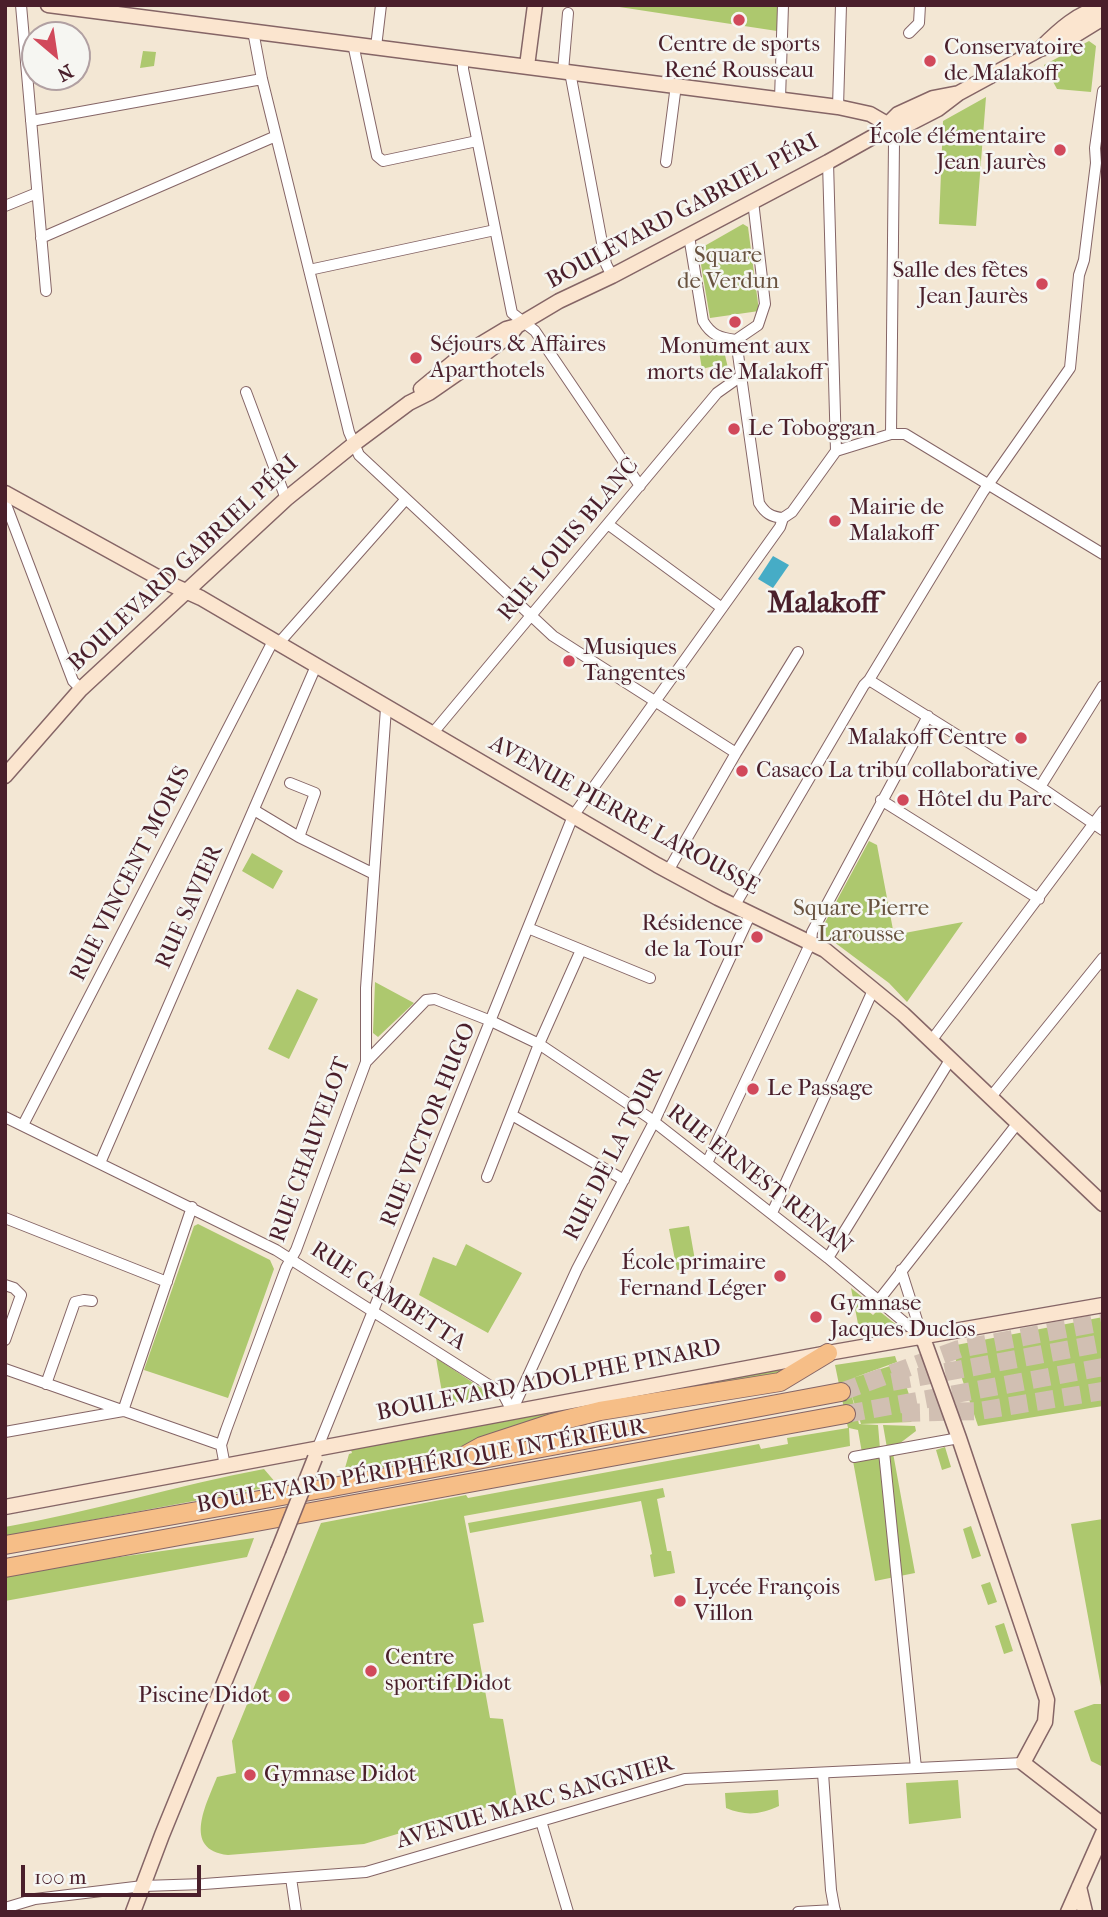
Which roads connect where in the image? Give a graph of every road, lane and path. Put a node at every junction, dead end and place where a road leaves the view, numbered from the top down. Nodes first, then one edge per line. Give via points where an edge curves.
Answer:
1 (21, 5) edge
2 (48, 5) edge
3 (381, 5) edge
4 (535, 5) edge
5 (783, 5) edge
6 (841, 5) edge
7 (920, 5) edge
8 (1103, 8) edge
9 (568, 13) dead end
10 (1103, 18) edge
11 (253, 31) junction
12 (909, 33) dead end
13 (353, 44) junction
14 (376, 47) junction
15 (1040, 49) junction
16 (463, 58) junction
17 (527, 66) junction
18 (567, 71) junction
19 (262, 79) junction
20 (676, 85) junction
21 (1103, 91) edge
22 (780, 99) junction
23 (838, 107) junction
24 (31, 121) junction
25 (889, 125) junction
26 (276, 136) junction
27 (477, 141) junction
28 (666, 162) dead end
29 (828, 162) junction
30 (810, 169) junction
31 (37, 193) junction
32 (753, 201) junction
33 (5, 206) edge
34 (495, 230) junction
35 (689, 236) junction
36 (41, 238) junction
37 (309, 270) junction
38 (612, 276) junction
39 (46, 291) dead end
40 (521, 324) junction
41 (736, 340) junction
42 (741, 376) junction
43 (246, 392) dead end
44 (891, 433) junction
45 (354, 444) junction
46 (836, 451) junction
47 (989, 485) junction
48 (640, 486) junction
49 (5, 493) edge
50 (286, 499) junction
51 (406, 499) junction
52 (5, 502) edge
53 (783, 518) junction
54 (608, 525) junction
55 (1103, 554) edge
56 (186, 591) junction
57 (722, 608) junction
58 (531, 617) junction
59 (276, 642) junction
60 (798, 652) dead end
61 (316, 666) junction
62 (869, 680) junction
63 (1103, 686) edge
64 (81, 689) junction
65 (656, 702) junction
66 (386, 708) junction
67 (928, 716) junction
68 (432, 734) junction
69 (736, 753) junction
70 (5, 776) edge
71 (290, 783) dead end
72 (1040, 788) junction
73 (881, 800) junction
74 (254, 810) junction
75 (1103, 811) edge
76 (573, 816) junction
77 (1098, 827) edge
78 (299, 837) junction
79 (668, 871) junction
80 (372, 873) junction
81 (1038, 899) junction
82 (735, 905) junction
83 (751, 914) junction
84 (528, 928) junction
85 (811, 942) junction
86 (581, 950) junction
87 (1103, 958) edge
88 (650, 978) dead end
89 (874, 988) junction
90 (491, 1021) junction
91 (931, 1041) junction
92 (539, 1044) junction
93 (950, 1060) junction
94 (366, 1062) junction
95 (990, 1098) junction
96 (512, 1115) junction
97 (5, 1117) edge
98 (654, 1122) junction
99 (1017, 1124) junction
100 (23, 1125) junction
101 (100, 1163) junction
102 (707, 1163) junction
103 (487, 1177) dead end
104 (624, 1181) junction
105 (1103, 1204) edge
106 (192, 1207) junction
107 (772, 1213) junction
108 (5, 1219) edge
109 (292, 1258) junction
110 (828, 1258) junction
111 (901, 1270) junction
112 (167, 1282) junction
113 (5, 1285) edge
114 (879, 1300) junction
115 (92, 1301) dead end
116 (1103, 1305) edge
117 (374, 1313) junction
118 (923, 1338) junction
119 (5, 1340) edge
120 (828, 1353) junction
121 (5, 1369) edge
122 (46, 1384) junction
123 (841, 1392) tunnel mouth
124 (123, 1411) junction
125 (512, 1412) junction
126 (846, 1413) tunnel mouth
127 (5, 1432) edge
128 (959, 1438) junction
129 (221, 1445) junction
130 (884, 1452) junction
131 (317, 1453) junction
132 (853, 1457) dead end
133 (225, 1466) junction
134 (442, 1467) junction
135 (5, 1507) edge
136 (5, 1545) edge
137 (5, 1568) edge
138 (1023, 1763) junction
139 (916, 1768) junction
140 (823, 1773) junction
141 (541, 1821) junction
142 (1103, 1825) edge
143 (1103, 1833) edge
144 (291, 1878) junction
145 (143, 1886) junction
146 (1079, 1887) junction
147 (5, 1908) edge
148 (835, 1911) edge
149 (134, 1912) edge
150 (296, 1912) edge
151 (568, 1912) edge
152 (799, 1912) edge
153 (1068, 1912) edge
154 (1085, 1912) edge

1 - 24 street
2 - 11 street
3 - 14 street
4 - 17 street
5 - 22 street
6 - 23 street
7 - 12 street via 919,23
8 - 15 street via 1095,8 1058,31
9 - 18 street
10 - 15 street via 1064,42
11 - 13 street
11 - 19 street
13 - 14 street
13 - 27 street via 377,156 383,160
14 - 16 street
15 - 25 street via 903,127
16 - 17 street
16 - 27 street
17 - 18 street
18 - 20 street
18 - 38 street
19 - 24 street
19 - 26 street
20 - 22 street
20 - 28 street
21 - 47 street via 1070,368
22 - 23 street
23 - 25 street via 870,114
24 - 31 street
25 - 29 street, BOULEVARD GABRIEL PÉRI
25 - 30 street via 866,130
25 - 44 street via 894,142
26 - 36 street
26 - 37 street
27 - 34 street
29 - 30 street, BOULEVARD GABRIEL PÉRI
29 - 46 street
30 - 32 street, BOULEVARD GABRIEL PÉRI
31 - 33 street
31 - 36 street
32 - 35 street, BOULEVARD GABRIEL PÉRI
32 - 41 street via 765,304 758,325
34 - 37 street
34 - 40 street via 512,313
35 - 38 street, BOULEVARD GABRIEL PÉRI
35 - 41 street via 703,321 718,337
36 - 39 street
37 - 45 street
38 - 40 street, BOULEVARD GABRIEL PÉRI
40 - 45 street, BOULEVARD GABRIEL PÉRI
40 - 48 street via 535,331
41 - 42 street
42 - 48 street, RUE LOUIS BLANC via 717,393
42 - 53 street via 759,503 773,517
43 - 50 street
44 - 46 street
44 - 47 street via 905,434
45 - 50 street, BOULEVARD GABRIEL PÉRI
45 - 51 street
46 - 53 street, RUE VICTOR HUGO
47 - 55 street
47 - 62 street
48 - 54 street, RUE LOUIS BLANC
49 - 56 street, AVENUE PIERRE LAROUSSE
50 - 56 street, BOULEVARD GABRIEL PÉRI
51 - 58 street
51 - 59 street, RUE VINCENT MORIS
52 - 64 street via 73,681
53 - 57 street, RUE VICTOR HUGO
54 - 57 street
54 - 58 street, RUE LOUIS BLANC
56 - 59 street, AVENUE PIERRE LAROUSSE
56 - 64 street, BOULEVARD GABRIEL PÉRI
57 - 65 street, RUE VICTOR HUGO
58 - 65 street
58 - 68 street, RUE LOUIS BLANC
59 - 61 street, AVENUE PIERRE LAROUSSE
59 - 100 street, RUE VINCENT MORIS
60 - 69 street
61 - 66 street, AVENUE PIERRE LAROUSSE
61 - 74 street, RUE SAVIER
62 - 67 street
62 - 82 street
63 - 72 street
64 - 70 street, BOULEVARD GABRIEL PÉRI
65 - 69 street
65 - 76 street, RUE VICTOR HUGO
66 - 68 street, AVENUE PIERRE LAROUSSE
66 - 80 street, RUE CHAUVELOT
67 - 72 street
67 - 73 street
68 - 76 street, AVENUE PIERRE LAROUSSE
69 - 79 street
71 - 78 street via 315,793
72 - 77 street
73 - 81 street
73 - 85 street via 812,932
74 - 78 street
74 - 101 street, RUE SAVIER
75 - 77 street
76 - 79 street, AVENUE PIERRE LAROUSSE
76 - 84 street, RUE VICTOR HUGO
77 - 81 street
78 - 80 street
79 - 82 street, AVENUE PIERRE LAROUSSE
80 - 94 street, RUE CHAUVELOT
81 - 91 street
82 - 83 street, AVENUE PIERRE LAROUSSE
83 - 85 street, AVENUE PIERRE LAROUSSE
83 - 98 street, RUE DE LA TOUR
84 - 86 street
84 - 90 street, RUE VICTOR HUGO
85 - 89 street, AVENUE PIERRE LAROUSSE
85 - 102 street
86 - 88 street
86 - 92 street
87 - 95 street
89 - 91 street, AVENUE PIERRE LAROUSSE
89 - 107 street
90 - 92 street, RUE ERNEST RENAN
90 - 94 street, RUE ERNEST RENAN via 435,999 426,1000
90 - 117 street, RUE VICTOR HUGO
91 - 93 street, AVENUE PIERRE LAROUSSE
92 - 96 street
92 - 98 street, RUE ERNEST RENAN
93 - 95 street, AVENUE PIERRE LAROUSSE
93 - 110 street
94 - 109 street, RUE CHAUVELOT
95 - 99 street, AVENUE PIERRE LAROUSSE
96 - 103 street
96 - 104 street
97 - 100 street, RUE GAMBETTA
98 - 102 street, RUE ERNEST RENAN
98 - 104 street, RUE DE LA TOUR
99 - 105 street, AVENUE PIERRE LAROUSSE
99 - 111 street
100 - 101 street, RUE GAMBETTA
101 - 106 street, RUE GAMBETTA
102 - 107 street, RUE ERNEST RENAN
104 - 125 street, RUE DE LA TOUR via 577,1269
106 - 109 street, RUE GAMBETTA
106 - 112 street
107 - 110 street, RUE ERNEST RENAN
108 - 112 street
109 - 117 street, RUE GAMBETTA
109 - 129 street, RUE CHAUVELOT
110 - 114 street, RUE ERNEST RENAN
111 - 114 street
111 - 118 street
112 - 124 street
113 - 119 street via 21,1295
114 - 118 street, RUE ERNEST RENAN
115 - 122 street via 75,1302
116 - 118 street, BOULEVARD ADOLPHE PINARD
117 - 125 street, RUE GAMBETTA via 503,1394
117 - 131 street, RUE VICTOR HUGO
118 - 120 street, BOULEVARD ADOLPHE PINARD
118 - 128 street
120 - 125 street, BOULEVARD ADOLPHE PINARD
120 - 134 highway via 780,1382 552,1423 482,1446
121 - 122 street
122 - 124 street
123 - 134 highway
124 - 127 street
124 - 129 street
125 - 131 street, BOULEVARD ADOLPHE PINARD
126 - 137 highway, BOULEVARD PÉRIPHÉRIQUE INTÉRIEUR
128 - 130 street
128 - 138 street via 1047,1700 1045,1722
129 - 133 street
130 - 132 street
130 - 139 street
131 - 133 street, BOULEVARD ADOLPHE PINARD
131 - 145 street, bridge
133 - 135 street, BOULEVARD ADOLPHE PINARD
134 - 136 highway
138 - 139 street, AVENUE MARC SANGNIER
138 - 142 street
139 - 140 street, AVENUE MARC SANGNIER
140 - 141 street, AVENUE MARC SANGNIER via 685,1779
140 - 148 street
141 - 144 street, AVENUE MARC SANGNIER via 366,1872
141 - 151 street
143 - 146 street
144 - 145 street, AVENUE MARC SANGNIER
144 - 150 street
145 - 147 street, AVENUE MARC SANGNIER via 35,1899
145 - 149 street
146 - 153 street
146 - 154 street
148 - 152 street

